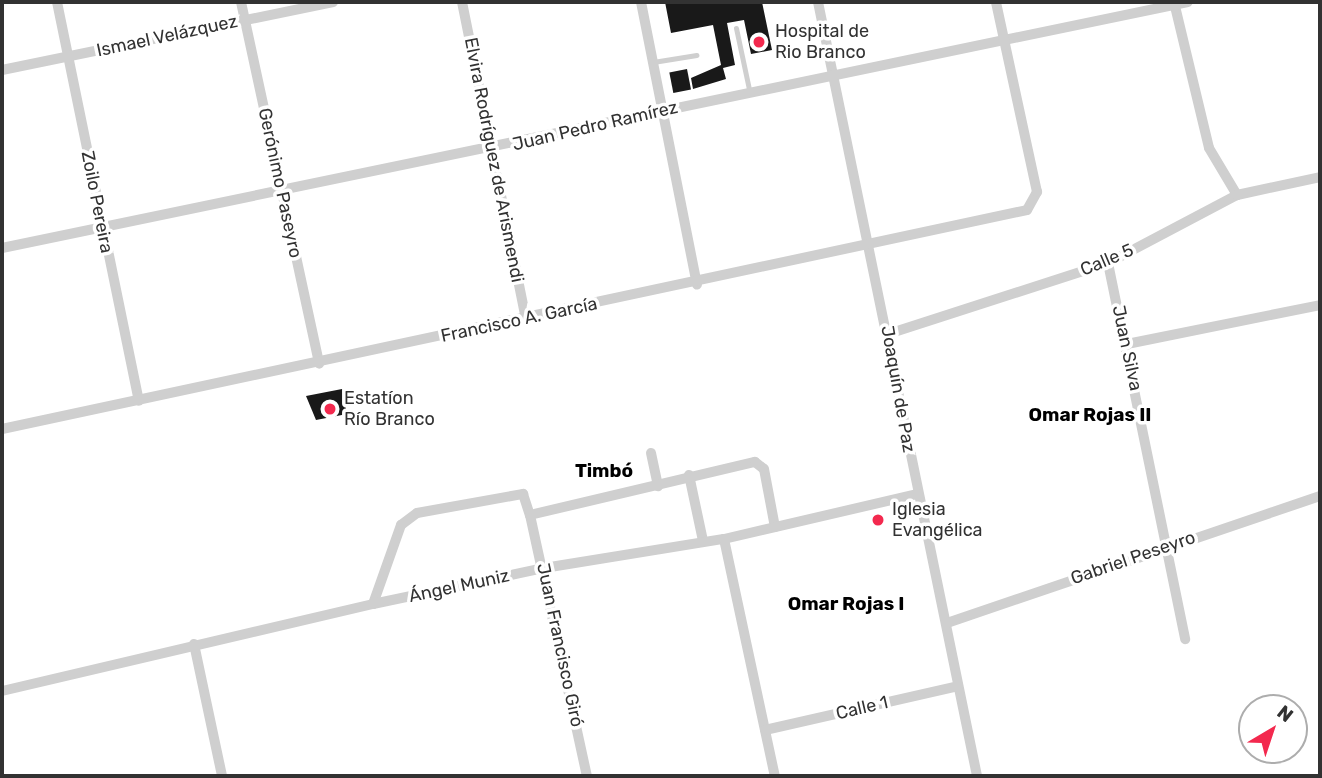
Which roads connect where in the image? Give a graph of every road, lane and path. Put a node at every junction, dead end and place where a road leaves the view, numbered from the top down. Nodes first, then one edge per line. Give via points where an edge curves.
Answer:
1 (57, 2) edge
2 (241, 2) edge
3 (332, 2) edge
4 (462, 2) edge
5 (641, 2) edge
6 (818, 2) edge
7 (996, 2) edge
8 (1188, 2) edge
9 (1174, 3) edge
10 (246, 20) junction
11 (736, 28) dead end
12 (1004, 40) junction
13 (696, 55) dead end
14 (69, 57) junction
15 (653, 62) junction
16 (2, 70) edge
17 (835, 76) junction
18 (750, 94) junction
19 (663, 109) junction
20 (493, 149) junction
21 (1320, 177) edge
22 (282, 192) junction
23 (1237, 195) junction
24 (102, 228) junction
25 (871, 244) junction
26 (2, 248) edge
27 (1108, 263) junction
28 (697, 284) junction
29 (1320, 305) edge
30 (526, 318) junction
31 (888, 334) junction
32 (1127, 344) junction
33 (319, 364) junction
34 (139, 401) junction
35 (2, 429) edge
36 (651, 453) dead end
37 (689, 475) junction
38 (658, 486) junction
39 (918, 494) junction
40 (1320, 496) edge
41 (530, 515) junction
42 (775, 527) junction
43 (724, 539) junction
44 (703, 541) junction
45 (1165, 546) junction
46 (544, 568) junction
47 (373, 604) junction
48 (947, 623) junction
49 (1185, 639) dead end
50 (194, 644) junction
51 (958, 686) junction
52 (2, 691) edge
53 (765, 730) junction
54 (222, 776) edge
55 (587, 776) edge
56 (775, 776) edge
57 (977, 776) edge

1 - 14 street, Zoilo Pereira
2 - 10 street, Gerónimo Paseyro
3 - 10 street, Ismael Velázquez
4 - 20 street, Elvira Rodríguez de Arismendi
5 - 15 street
6 - 17 street, Joaquín de Paz
7 - 12 street
8 - 9 street, Juan Pedro Ramírez
9 - 12 street, Juan Pedro Ramírez
9 - 23 street via 1209,148
10 - 14 street, Ismael Velázquez
10 - 22 street, Gerónimo Paseyro
11 - 18 lane
12 - 17 street, Juan Pedro Ramírez
12 - 25 street, Francisco A. García via 1037,192 1034,204 1019,213
13 - 15 lane
14 - 16 street, Ismael Velázquez
14 - 24 street, Zoilo Pereira
15 - 19 street
17 - 18 street, Juan Pedro Ramírez
17 - 25 street, Joaquín de Paz
18 - 19 street, Juan Pedro Ramírez
19 - 20 street, Juan Pedro Ramírez
19 - 28 street
20 - 22 street, Juan Pedro Ramírez
20 - 30 street, Elvira Rodríguez de Arismendi
21 - 23 street, Calle 5
22 - 24 street, Juan Pedro Ramírez
22 - 33 street, Gerónimo Paseyro
23 - 27 street, Calle 5
24 - 26 street, Juan Pedro Ramírez
24 - 34 street, Zoilo Pereira
25 - 28 street, Francisco A. García
25 - 31 street, Joaquín de Paz
27 - 31 street, Calle 5
27 - 32 street, Juan Silva
28 - 30 street, Francisco A. García
29 - 32 street
30 - 33 street, Francisco A. García
31 - 39 street, Joaquín de Paz
32 - 45 street, Juan Silva
33 - 34 street, Francisco A. García
34 - 35 street, Francisco A. García
36 - 38 street
37 - 38 street
37 - 42 street via 755,462 764,470
37 - 44 street
38 - 41 street
39 - 42 street, Ángel Muniz
39 - 48 street, Joaquín de Paz
40 - 45 street, Gabriel Peseyro
41 - 46 street, Juan Francisco Giró
41 - 47 street via 523,494 406,519
42 - 43 street, Ángel Muniz
43 - 44 street, Ángel Muniz
43 - 53 street
44 - 46 street, Ángel Muniz
45 - 48 street, Gabriel Peseyro
45 - 49 street, Juan Silva
46 - 47 street, Ángel Muniz
46 - 55 street, Juan Francisco Giró
47 - 50 street, Ángel Muniz
48 - 51 street, Joaquín de Paz
50 - 52 street, Ángel Muniz
50 - 54 street
51 - 53 street, Calle 1
51 - 57 street, Joaquín de Paz
53 - 56 street

